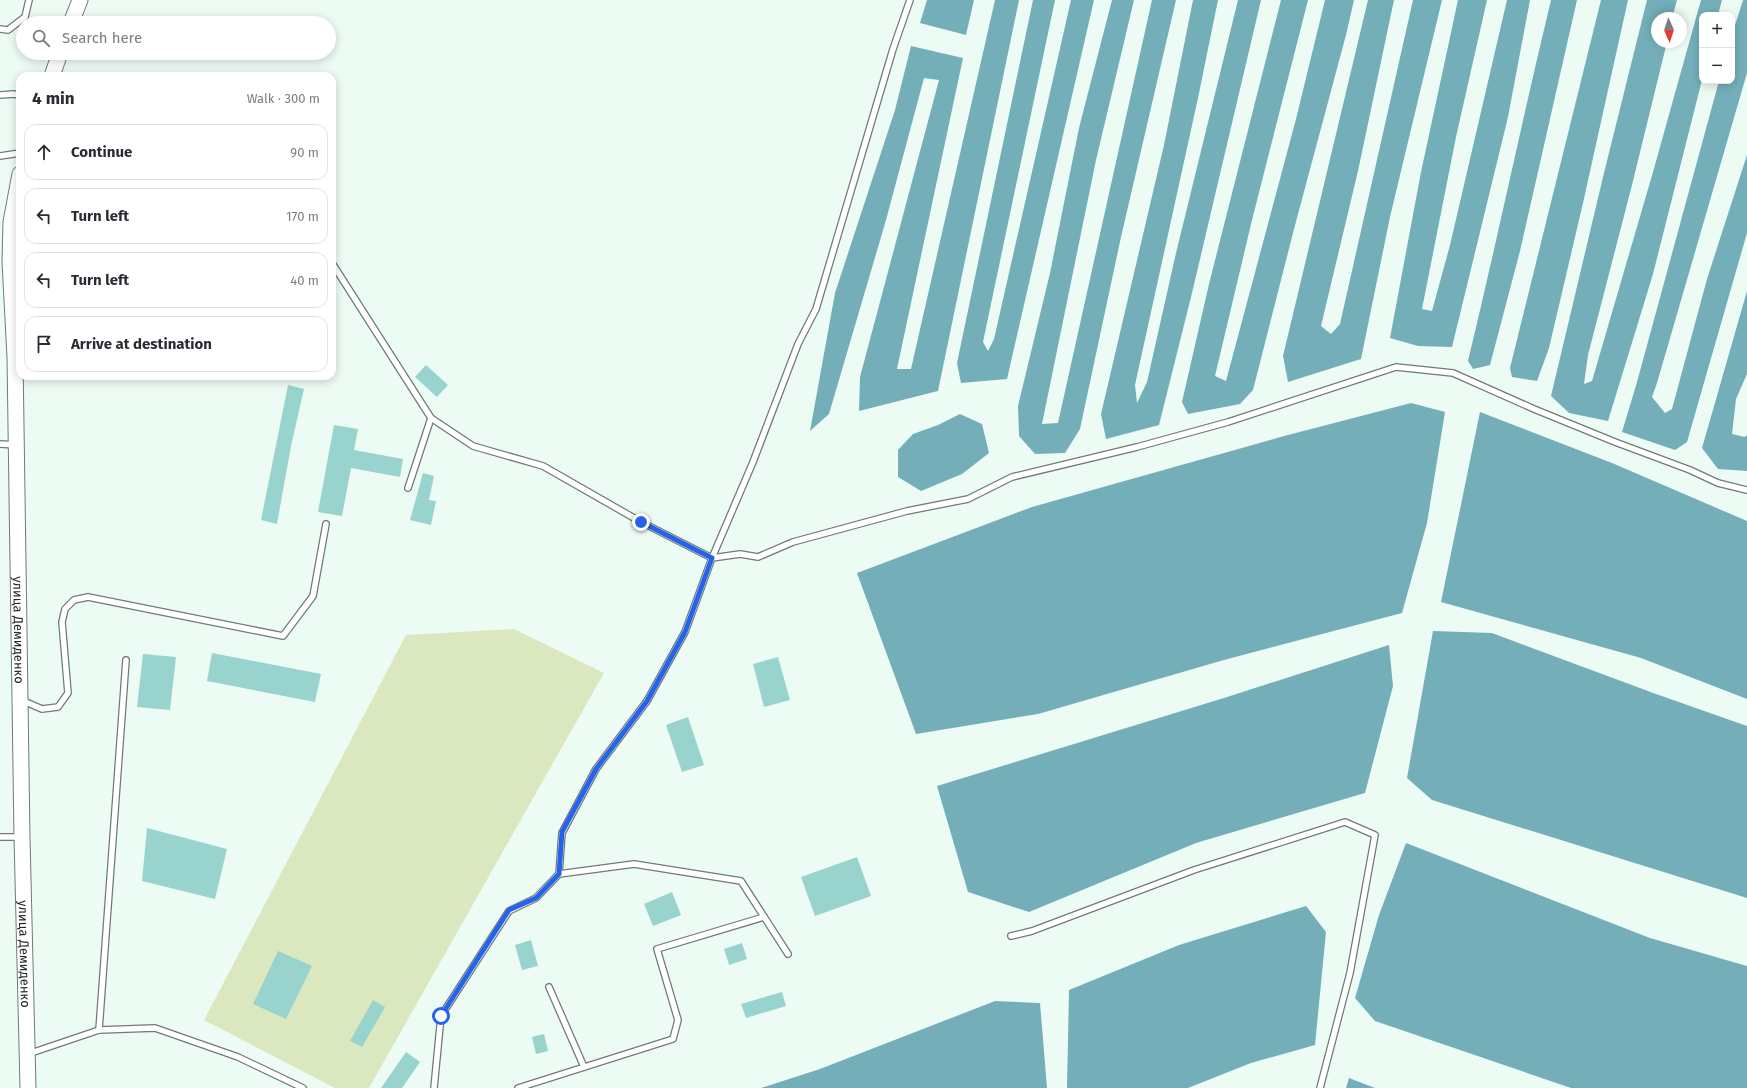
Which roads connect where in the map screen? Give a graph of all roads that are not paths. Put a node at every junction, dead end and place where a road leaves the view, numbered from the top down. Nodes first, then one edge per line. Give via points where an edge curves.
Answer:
1 (29, 0) edge
2 (80, 0) edge
3 (910, 0) edge
4 (25, 16) edge
5 (74, 16) edge
6 (16, 24) edge
7 (0, 29) edge
8 (58, 60) edge
9 (53, 72) edge
10 (0, 95) edge
11 (16, 95) edge
12 (16, 154) edge
13 (0, 156) edge
14 (16, 195) edge
15 (336, 269) edge
16 (431, 418) junction
17 (0, 444) edge
18 (16, 445) junction
19 (408, 488) dead end
20 (1747, 490) edge
21 (326, 524) dead end
22 (712, 558) junction
23 (126, 660) dead end
24 (21, 700) junction
25 (22, 836) junction
26 (0, 837) edge
27 (559, 874) junction
28 (764, 917) junction
29 (1011, 936) dead end
30 (788, 954) dead end
31 (549, 987) dead end
32 (99, 1030) junction
33 (27, 1054) junction
34 (584, 1067) junction
35 (28, 1088) edge
36 (303, 1088) edge
37 (434, 1088) edge
38 (518, 1088) edge
39 (1320, 1088) edge

1 - 4 lane
2 - 5 main road
3 - 22 lane via 816,309 798,344 753,462
6 - 7 lane via 8,30
8 - 9 main road
10 - 11 lane
12 - 13 lane
14 - 18 main road, улица Демиденко via 11,222 10,254
15 - 16 lane
16 - 19 lane
16 - 22 lane via 473,446 543,466 641,522
17 - 18 lane
18 - 24 main road, улица Демиденко
20 - 22 lane via 1718,483 1452,373 1396,367 1228,422 1012,477 968,499 907,511 801,540 758,557 740,554
21 - 24 lane via 313,596 283,636 88,597 74,600 65,609 62,622 68,692 58,707 42,709
22 - 27 lane via 685,632 647,701 596,769 562,832
23 - 32 lane
24 - 25 main road, улица Демиденко
25 - 26 lane
25 - 33 main road, улица Демиденко
27 - 28 lane via 634,864 741,881
27 - 37 lane via 536,898 509,910 441,1016
28 - 30 lane
28 - 34 lane via 657,949 678,1020 673,1039
29 - 39 lane via 1032,931 1194,870 1345,822 1375,835 1350,973
31 - 34 lane
32 - 33 lane
32 - 36 lane via 155,1028 238,1057
33 - 35 main road, улица Демиденко
34 - 38 lane

